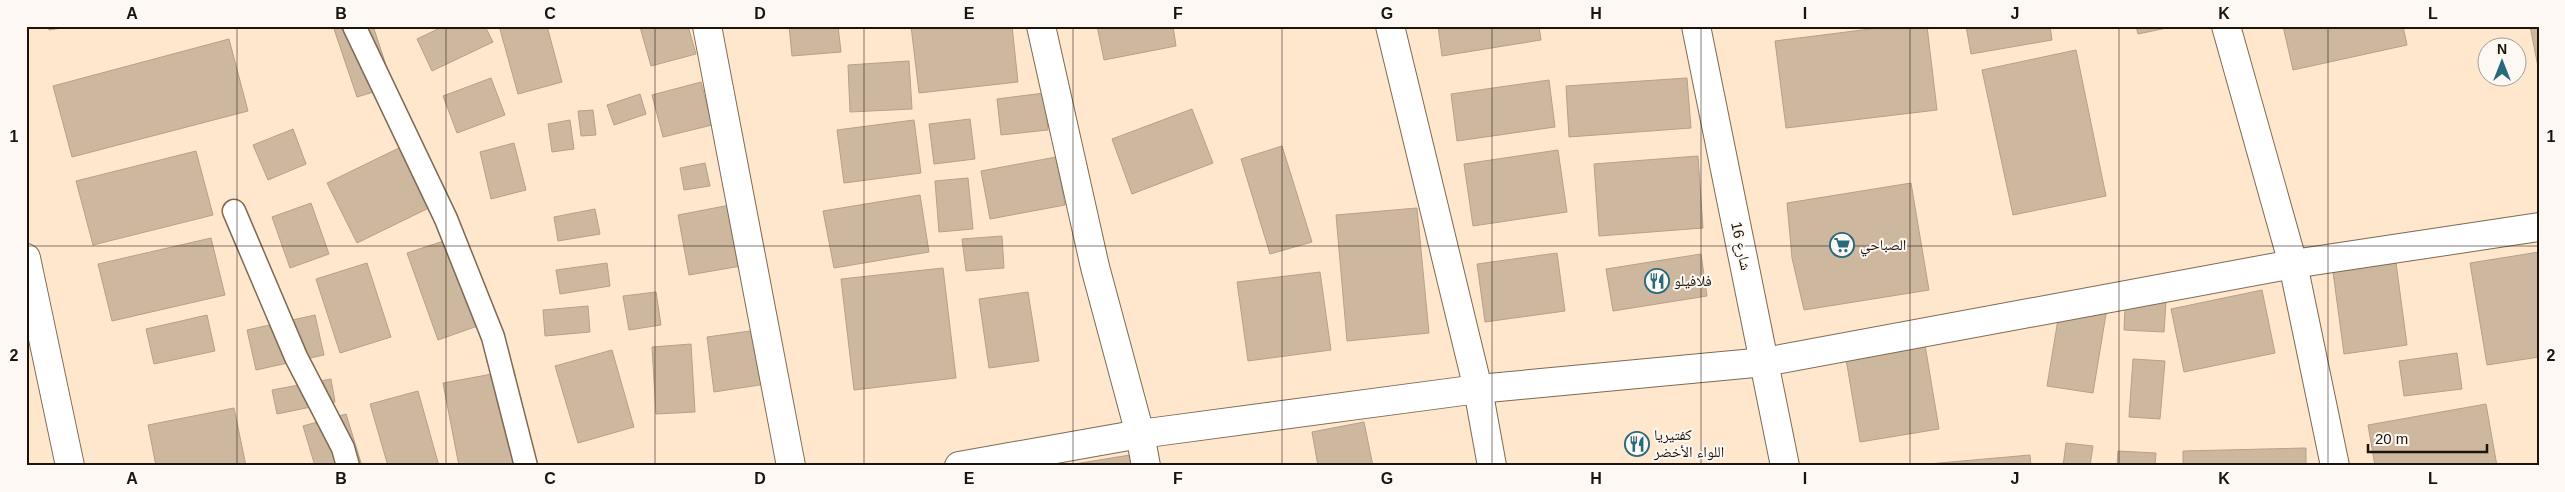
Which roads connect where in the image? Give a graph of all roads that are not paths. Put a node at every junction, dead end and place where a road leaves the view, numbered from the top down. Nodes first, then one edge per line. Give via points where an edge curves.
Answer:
1 (354, 26) edge
2 (707, 26) edge
3 (1041, 26) edge
4 (1390, 26) edge
5 (1696, 26) edge
6 (2226, 26) edge
7 (234, 211) dead end
8 (2539, 227) edge
9 (26, 258) edge
10 (2293, 264) junction
11 (1765, 362) junction
12 (1478, 389) junction
13 (1140, 434) junction
14 (70, 466) edge
15 (348, 466) edge
16 (526, 466) edge
17 (791, 466) edge
18 (959, 466) edge
19 (1146, 466) edge
20 (1492, 466) edge
21 (1785, 466) edge
22 (2335, 466) edge

1 - 16 lane via 446,219 489,328
2 - 17 street
3 - 13 street via 1095,267
4 - 12 street
5 - 11 street, شارع 16
6 - 10 street
7 - 15 lane via 296,357 343,448
8 - 10 street
9 - 14 street
10 - 11 street
10 - 22 street
11 - 12 street
11 - 21 street, شارع 16
12 - 13 street
12 - 20 street
13 - 18 street
13 - 19 street

